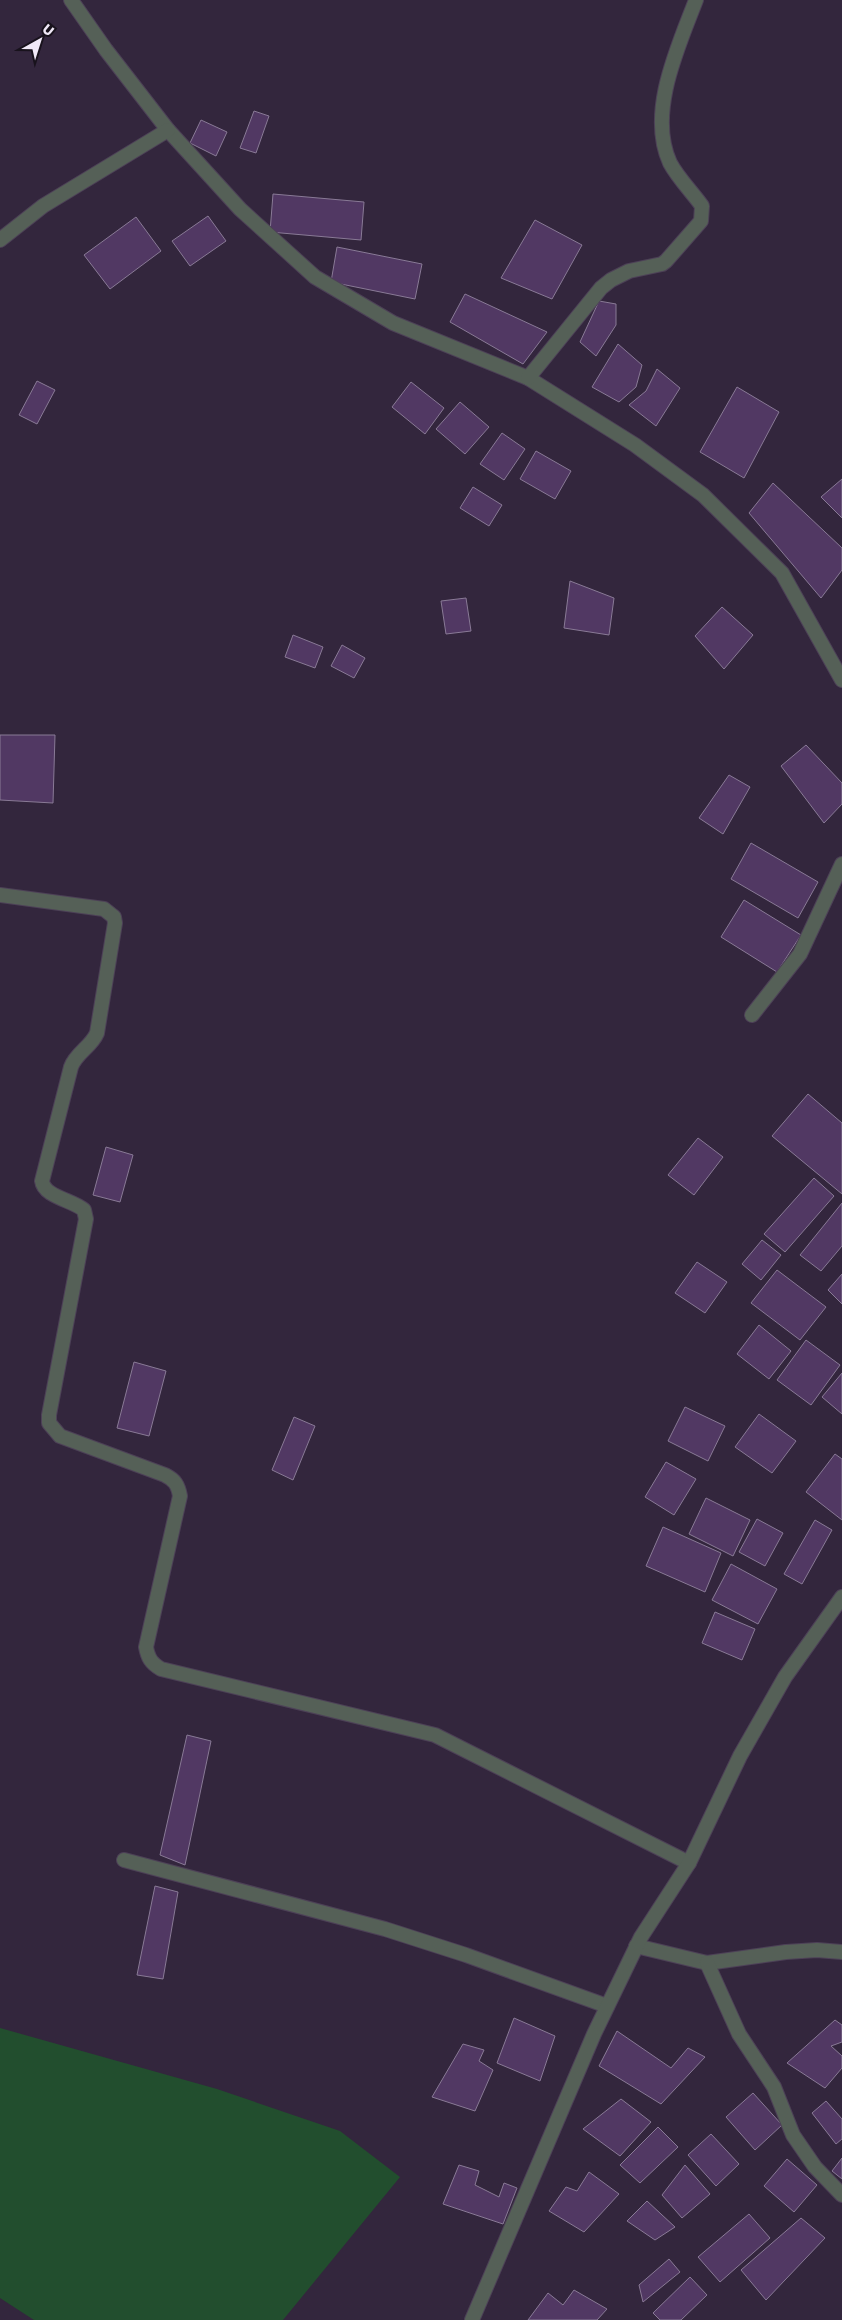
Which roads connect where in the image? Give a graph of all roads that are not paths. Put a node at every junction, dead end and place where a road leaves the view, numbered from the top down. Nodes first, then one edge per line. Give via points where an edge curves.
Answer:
1 (71, 0) edge
2 (696, 0) edge
3 (168, 130) junction
4 (0, 240) edge
5 (528, 378) junction
6 (842, 680) edge
7 (842, 864) edge
8 (0, 895) edge
9 (752, 1015) dead end
10 (842, 1597) edge
11 (124, 1860) dead end
12 (689, 1863) junction
13 (636, 1946) junction
14 (842, 1952) edge
15 (707, 1963) junction
16 (607, 2006) junction
17 (842, 2195) edge
18 (472, 2320) edge

1 - 3 street
2 - 5 street via 673,58 661,118 664,144 671,164 702,206 701,221 662,264 628,271 602,288
3 - 4 street via 43,206
3 - 5 street via 240,209 315,277 393,323
5 - 6 street via 635,445 703,495 782,573
7 - 9 street via 804,948
8 - 12 street via 104,909 114,916 97,1033 70,1067 42,1181 49,1192 84,1210 86,1219 49,1423 60,1436 165,1475 178,1486 180,1496 146,1647 152,1664 161,1669 435,1735
10 - 12 street via 785,1677 740,1756
11 - 16 street via 385,1929
12 - 13 street
13 - 15 street
13 - 16 street
14 - 15 street via 786,1952
15 - 17 street via 739,2034 774,2087 793,2135 816,2168
16 - 18 street

